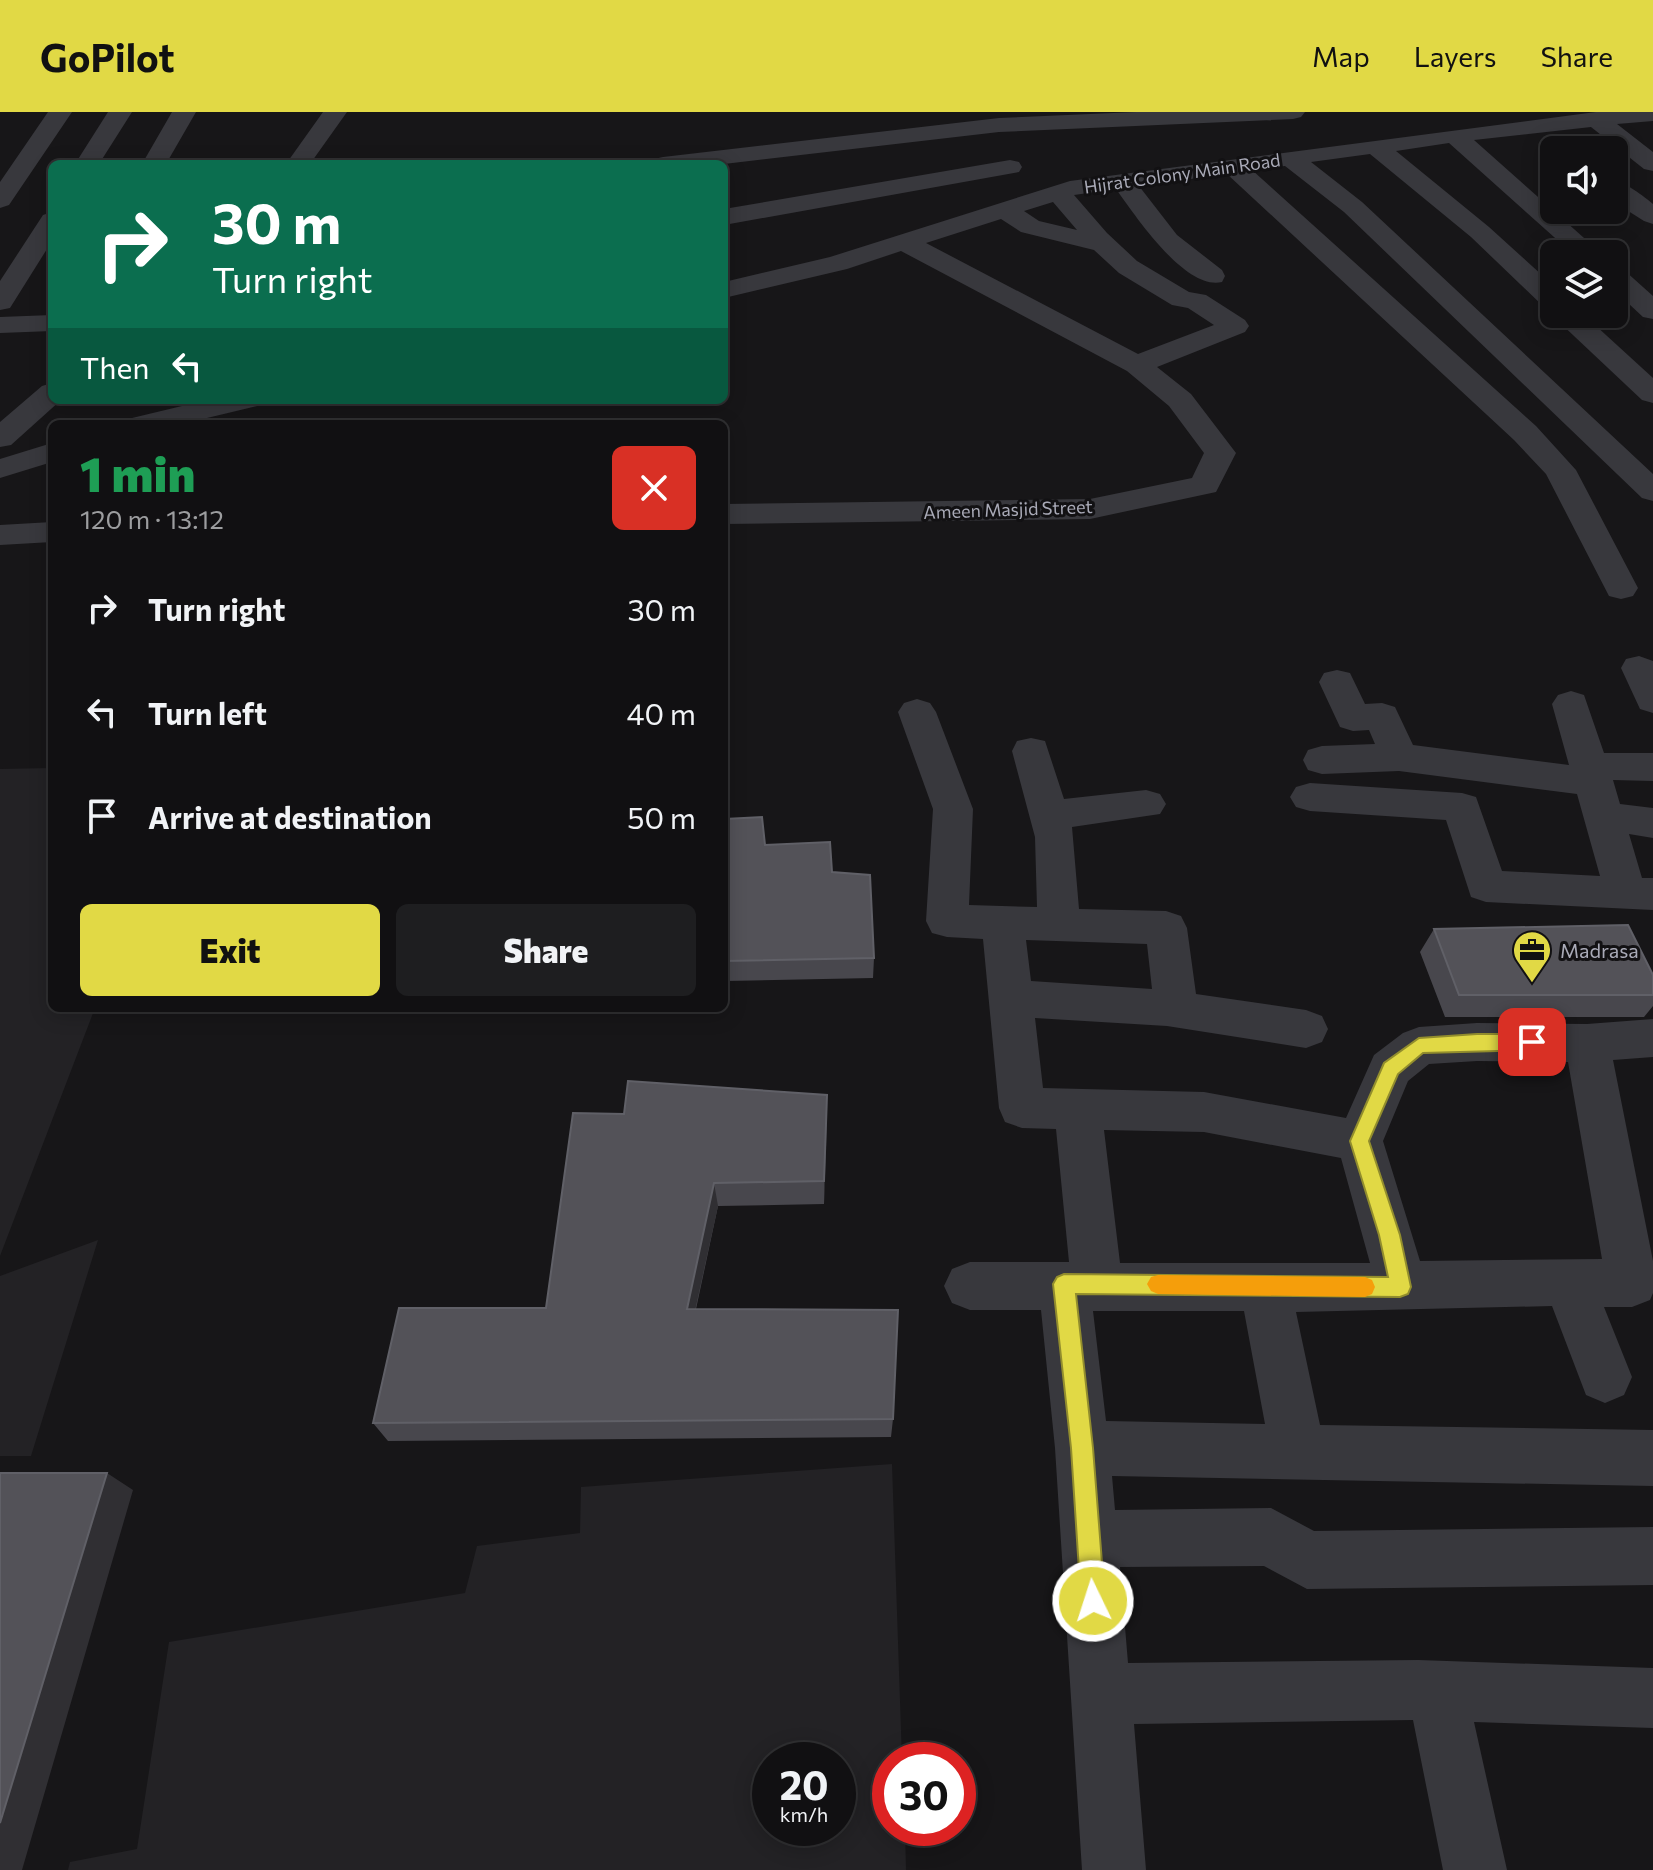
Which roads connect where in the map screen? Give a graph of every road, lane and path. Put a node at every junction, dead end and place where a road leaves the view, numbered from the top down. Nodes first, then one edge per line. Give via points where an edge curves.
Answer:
1 (60, 112) edge
2 (120, 112) edge
3 (184, 112) edge
4 (335, 112) edge
5 (1293, 112) edge
6 (1641, 115) edge
7 (1596, 119) junction
8 (1653, 133) edge
9 (1455, 136) junction
10 (1375, 146) junction
11 (1290, 158) junction
12 (90, 160) edge
13 (156, 160) edge
14 (301, 160) edge
15 (697, 160) edge
16 (1653, 164) edge
17 (1233, 166) junction
18 (1010, 167) dead end
19 (1122, 181) junction
20 (1058, 192) junction
21 (0, 200) edge
22 (1628, 200) edge
23 (1004, 209) junction
24 (728, 216) edge
25 (1653, 216) edge
26 (1028, 225) junction
27 (48, 226) edge
28 (1573, 240) edge
29 (904, 242) junction
30 (977, 243) dead end
31 (1104, 244) junction
32 (1212, 276) dead end
33 (1540, 288) edge
34 (728, 289) edge
35 (1628, 289) edge
36 (0, 302) edge
37 (1653, 311) edge
38 (48, 323) edge
39 (0, 325) edge
40 (1582, 328) edge
41 (1137, 365) junction
42 (1653, 394) edge
43 (48, 396) edge
44 (210, 404) edge
45 (174, 408) edge
46 (151, 420) edge
47 (0, 438) edge
48 (48, 453) edge
49 (0, 469) edge
50 (1653, 491) edge
51 (728, 514) edge
52 (48, 532) edge
53 (0, 535) edge
54 (1621, 588) dead end
55 (1337, 682) dead end
56 (1571, 704) dead end
57 (917, 712) dead end
58 (1031, 751) dead end
59 (1399, 757) junction
60 (1653, 767) edge
61 (1596, 788) junction
62 (1146, 804) dead end
63 (1049, 815) junction
64 (1653, 823) edge
65 (1624, 903) edge
66 (1003, 923) junction
67 (1059, 924) junction
68 (1010, 998) junction
69 (1176, 1009) junction
70 (1306, 1029) dead end
71 (1653, 1038) edge
72 (1587, 1043) junction
73 (1078, 1112) junction
74 (1359, 1141) junction
75 (1642, 1283) edge
76 (1081, 1284) junction
77 (1265, 1285) junction
78 (1570, 1285) junction
79 (970, 1286) dead end
80 (1400, 1287) junction
81 (1605, 1377) dead end
82 (1082, 1448) junction
83 (1298, 1452) junction
84 (1653, 1458) edge
85 (1088, 1539) junction
86 (1653, 1556) edge
87 (1437, 1691) junction
88 (1100, 1694) junction
89 (1653, 1698) edge
90 (1114, 1870) edge
91 (1475, 1870) edge

1 - 21 street
2 - 12 street
3 - 13 street
4 - 14 street
5 - 15 street via 999,125
6 - 7 street, Hijrat Colony Main Road
6 - 8 street
7 - 9 street, Hijrat Colony Main Road via 1567,132
7 - 16 street
9 - 10 street, Hijrat Colony Main Road
9 - 28 street
10 - 11 street, Hijrat Colony Main Road
10 - 33 street
11 - 17 street, Hijrat Colony Main Road
11 - 50 street via 1353,207
17 - 19 street, Hijrat Colony Main Road
17 - 54 street via 1560,470
18 - 24 street
19 - 20 street, Hijrat Colony Main Road
19 - 32 street via 1168,241
20 - 23 street, Hijrat Colony Main Road
20 - 31 street
22 - 25 street
23 - 26 street
23 - 29 street, Hijrat Colony Main Road
26 - 30 street
26 - 31 street
27 - 36 street
29 - 34 street, Hijrat Colony Main Road
29 - 41 street, Ameen Masjid Street
31 - 41 street via 1128,267 1235,326
35 - 37 street
38 - 39 street
40 - 42 street
41 - 51 street, Ameen Masjid Street via 1180,400 1220,453 1205,485 1090,509
43 - 47 street
44 - 45 street
45 - 46 street
48 - 49 street
52 - 53 street
55 - 59 street via 1353,718 1382,716
56 - 61 street
57 - 66 street via 953,809 947,921
58 - 63 street
59 - 61 street
59 - 65 street via 1316,778 1462,807 1486,886
60 - 61 street
61 - 64 street
61 - 65 street
62 - 63 street
63 - 67 street
66 - 67 street
66 - 68 street
67 - 69 street via 1166,928
68 - 69 street
68 - 73 street via 1022,1108
69 - 70 street
71 - 72 street
72 - 74 street via 1419,1046 1390,1069
72 - 75 street
73 - 74 street via 1204,1112
73 - 76 street
74 - 80 street
75 - 78 street
76 - 77 street
76 - 79 street
76 - 82 street
77 - 80 street
77 - 83 street
78 - 80 street
78 - 81 street
82 - 83 street
82 - 85 street
83 - 84 street
85 - 86 street via 1271,1537 1307,1560
85 - 88 street
87 - 88 street
87 - 89 street
87 - 91 street
88 - 90 street

